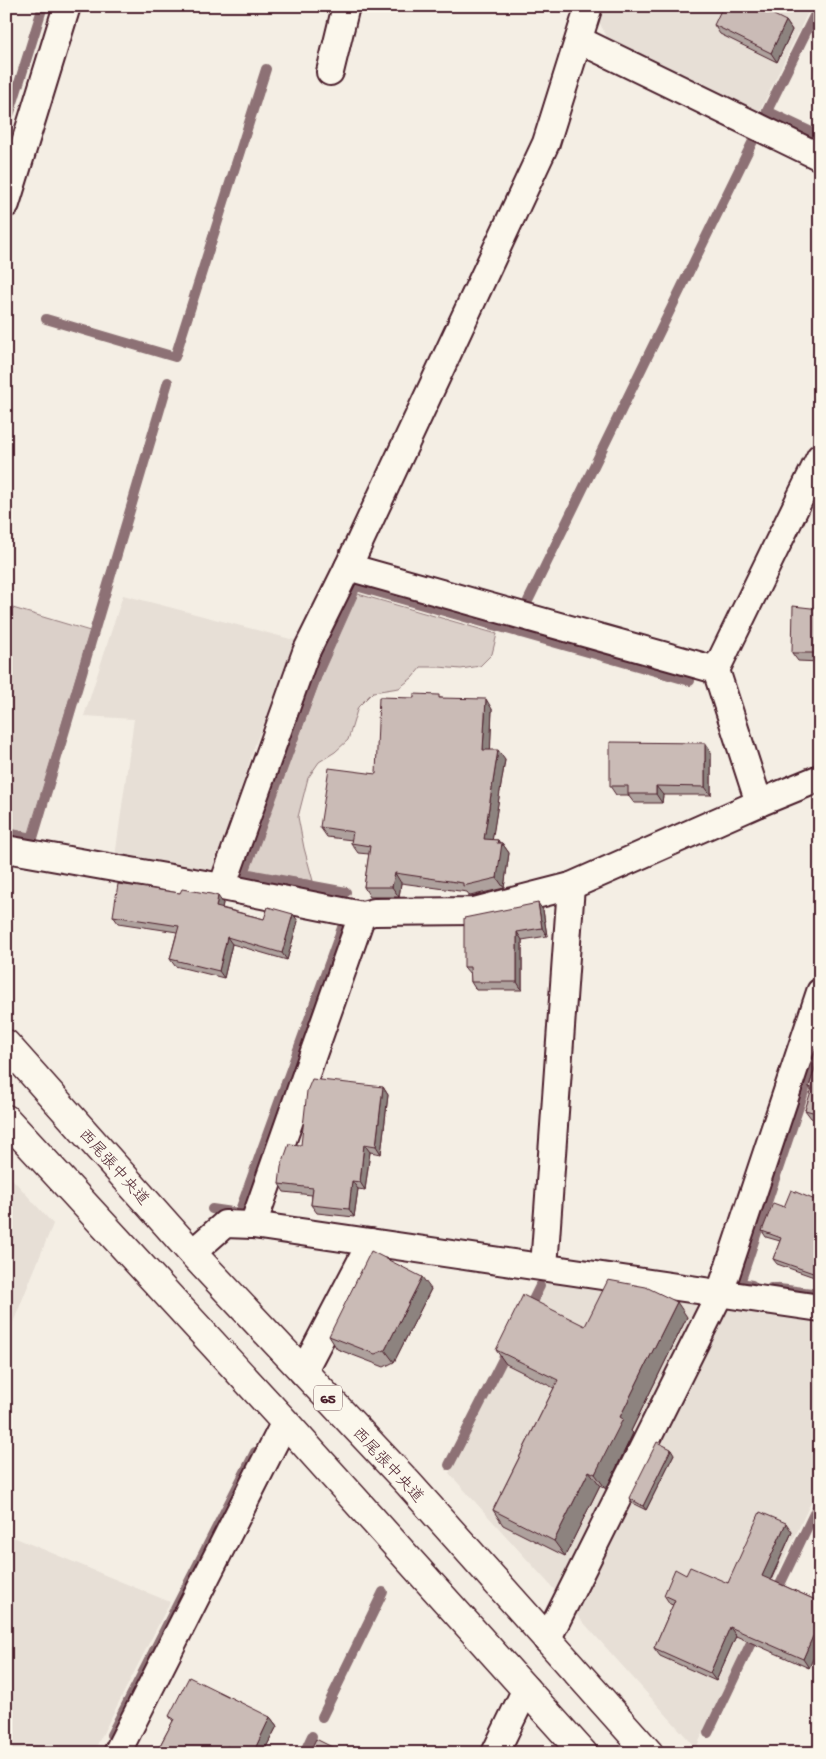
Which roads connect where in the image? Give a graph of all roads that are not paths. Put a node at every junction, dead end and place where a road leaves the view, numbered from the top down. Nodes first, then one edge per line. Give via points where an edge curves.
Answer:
1 (67, 6) edge
2 (346, 6) edge
3 (589, 6) edge
4 (579, 40) junction
5 (330, 72) dead end
6 (820, 157) edge
7 (6, 204) edge
8 (820, 457) edge
9 (348, 567) junction
10 (716, 670) junction
11 (820, 778) edge
12 (759, 803) junction
13 (6, 849) edge
14 (571, 886) junction
15 (222, 887) junction
16 (362, 915) junction
17 (820, 992) edge
18 (6, 1044) edge
19 (6, 1119) edge
20 (253, 1225) junction
21 (371, 1242) junction
22 (192, 1253) junction
23 (544, 1267) junction
24 (720, 1293) junction
25 (820, 1308) edge
26 (304, 1372) junction
27 (285, 1422) junction
28 (547, 1640) junction
29 (526, 1689) junction
30 (117, 1753) edge
31 (495, 1753) edge
32 (584, 1753) edge
33 (649, 1753) edge

1 - 7 street
2 - 5 street
3 - 4 street
4 - 6 street
4 - 9 street via 546,143
8 - 10 street
9 - 10 street
9 - 15 street via 306,652
10 - 12 street
11 - 12 street
12 - 14 street
13 - 15 street
14 - 16 street via 474,911 374,912
14 - 23 street
15 - 16 street
16 - 20 street
17 - 24 street
18 - 22 main road, 西尾張中央道 / 65
19 - 27 main road
20 - 21 street
20 - 22 street via 225,1224
21 - 23 street
21 - 26 street
22 - 26 main road, 西尾張中央道 / 65
23 - 24 street
24 - 25 street
24 - 28 street
26 - 28 main road, 西尾張中央道 / 65
27 - 29 main road
27 - 30 street
28 - 33 main road, 西尾張中央道 / 65
29 - 31 street
29 - 32 main road

